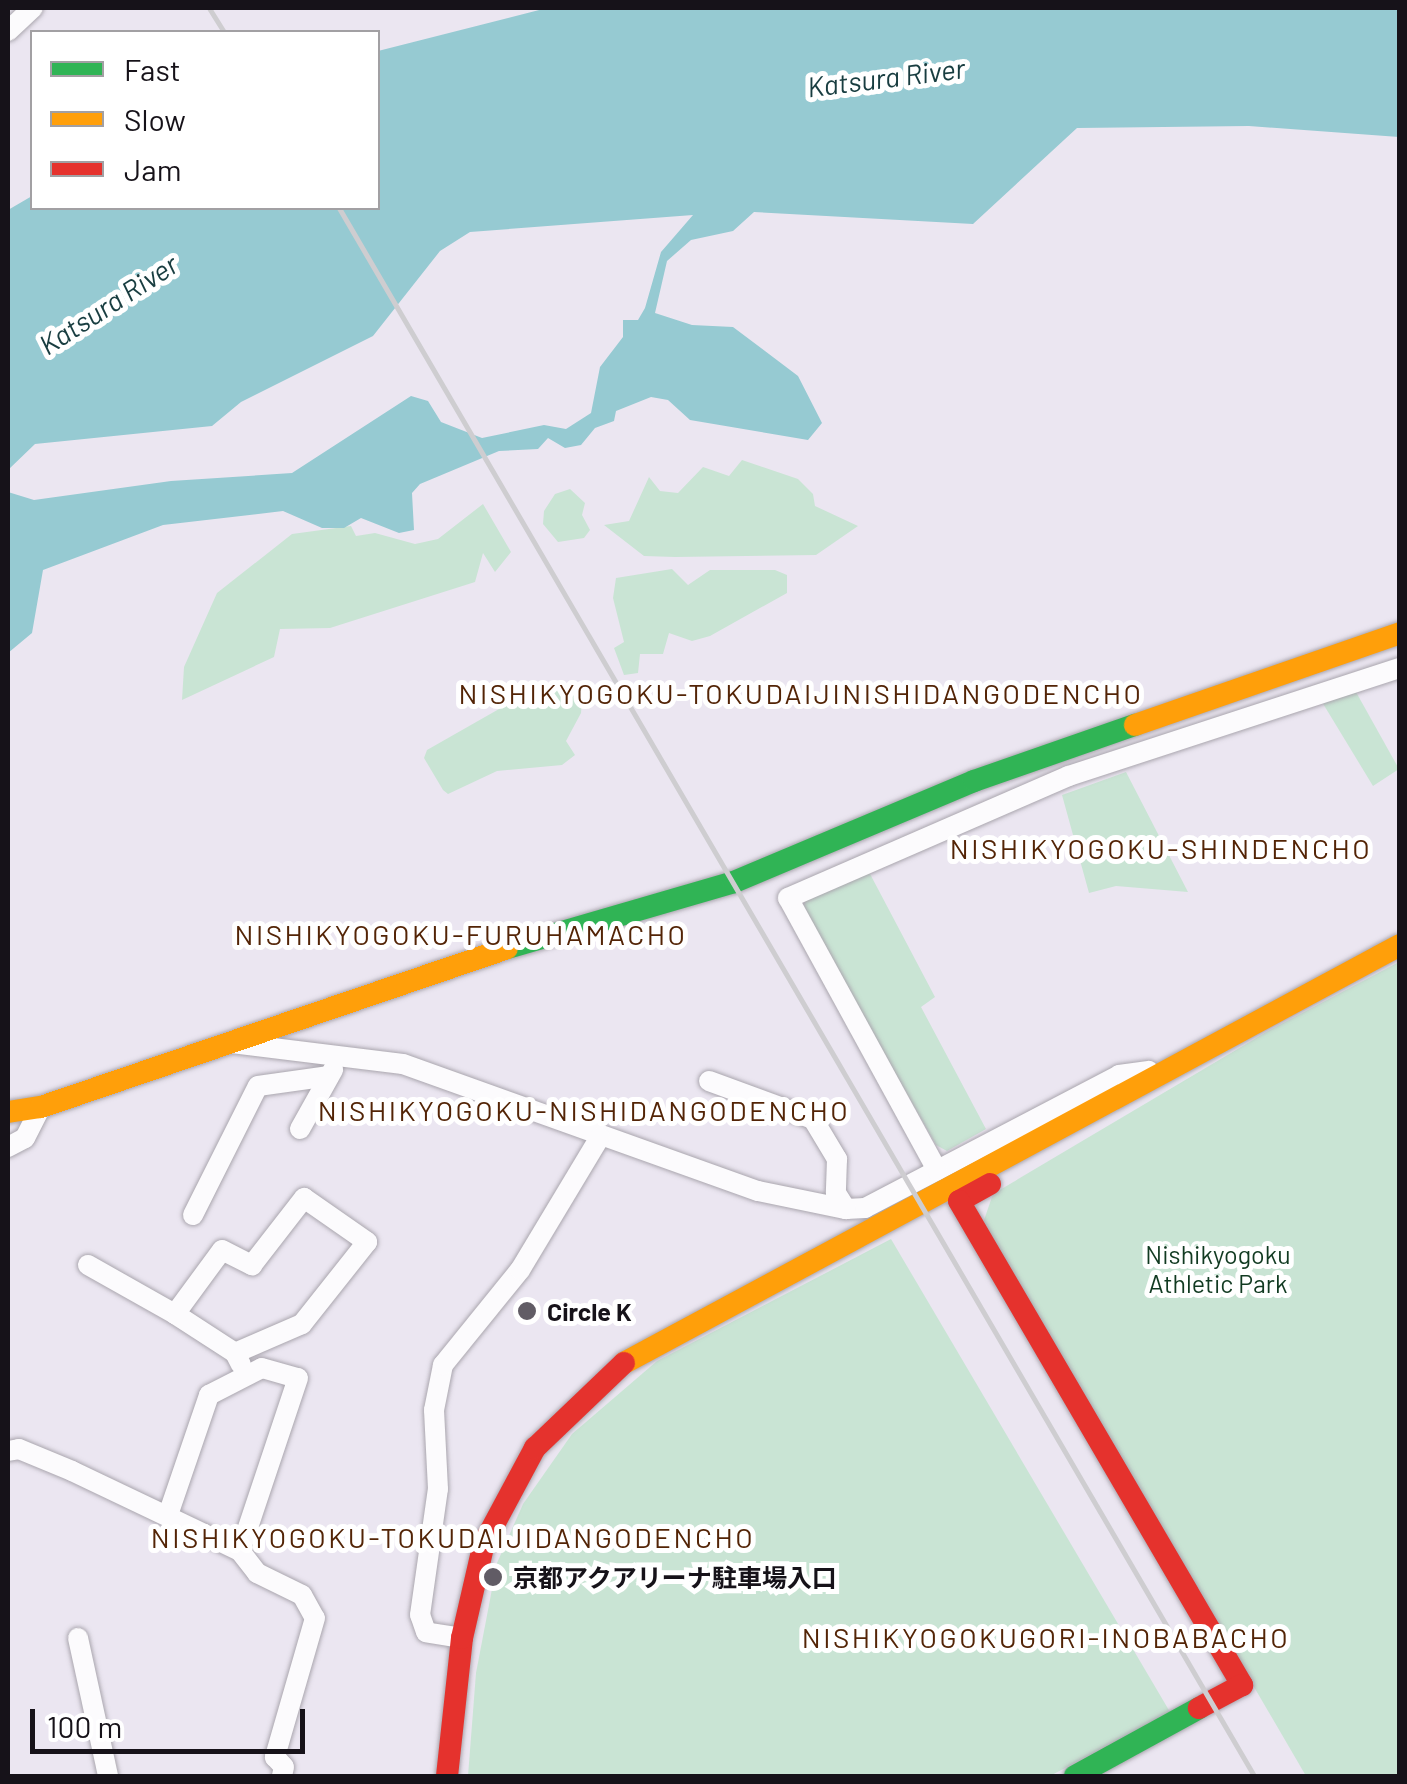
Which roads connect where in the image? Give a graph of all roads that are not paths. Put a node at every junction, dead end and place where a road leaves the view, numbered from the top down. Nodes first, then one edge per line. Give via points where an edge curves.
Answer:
1 (33, 8) edge
2 (8, 31) edge
3 (1400, 632) edge
4 (1400, 668) edge
5 (1400, 945) edge
6 (230, 1042) junction
7 (334, 1068) junction
8 (1168, 1068) junction
9 (709, 1081) dead end
10 (41, 1108) junction
11 (8, 1112) edge
12 (300, 1129) dead end
13 (600, 1137) junction
14 (8, 1148) edge
15 (937, 1170) junction
16 (846, 1210) junction
17 (192, 1215) dead end
18 (88, 1265) dead end
19 (175, 1314) junction
20 (235, 1354) junction
21 (247, 1376) junction
22 (8, 1450) edge
23 (168, 1516) junction
24 (240, 1551) junction
25 (78, 1638) dead end
26 (462, 1638) junction
27 (1089, 1774) edge
28 (108, 1776) edge
29 (282, 1776) edge
30 (447, 1776) edge

1 - 2 street
3 - 6 street via 974,781 734,882 524,942
4 - 15 street via 1069,776 788,898
5 - 8 street
6 - 7 street
6 - 10 street
7 - 12 street
7 - 13 street via 403,1064
7 - 17 street via 258,1086
8 - 15 street via 1119,1075
8 - 26 street via 666,1336 605,1375 534,1448 500,1506 474,1573
8 - 27 street via 1133,1107 958,1201 1242,1685
9 - 16 street via 813,1119 838,1159 836,1193
10 - 11 street
10 - 14 street via 25,1138
13 - 16 street via 671,1155 758,1190
13 - 26 street via 520,1270 442,1365 434,1410 438,1490 420,1614 426,1632
15 - 16 street via 865,1208
18 - 19 street
19 - 20 street
19 - 20 street via 222,1250 252,1265 304,1198 367,1242 302,1324
20 - 21 street
21 - 23 street via 209,1395
21 - 24 street via 262,1368 298,1378
22 - 23 street via 19,1449
23 - 24 street
24 - 29 street via 257,1573 302,1596 315,1618 275,1757 284,1766
25 - 28 street
26 - 30 street

